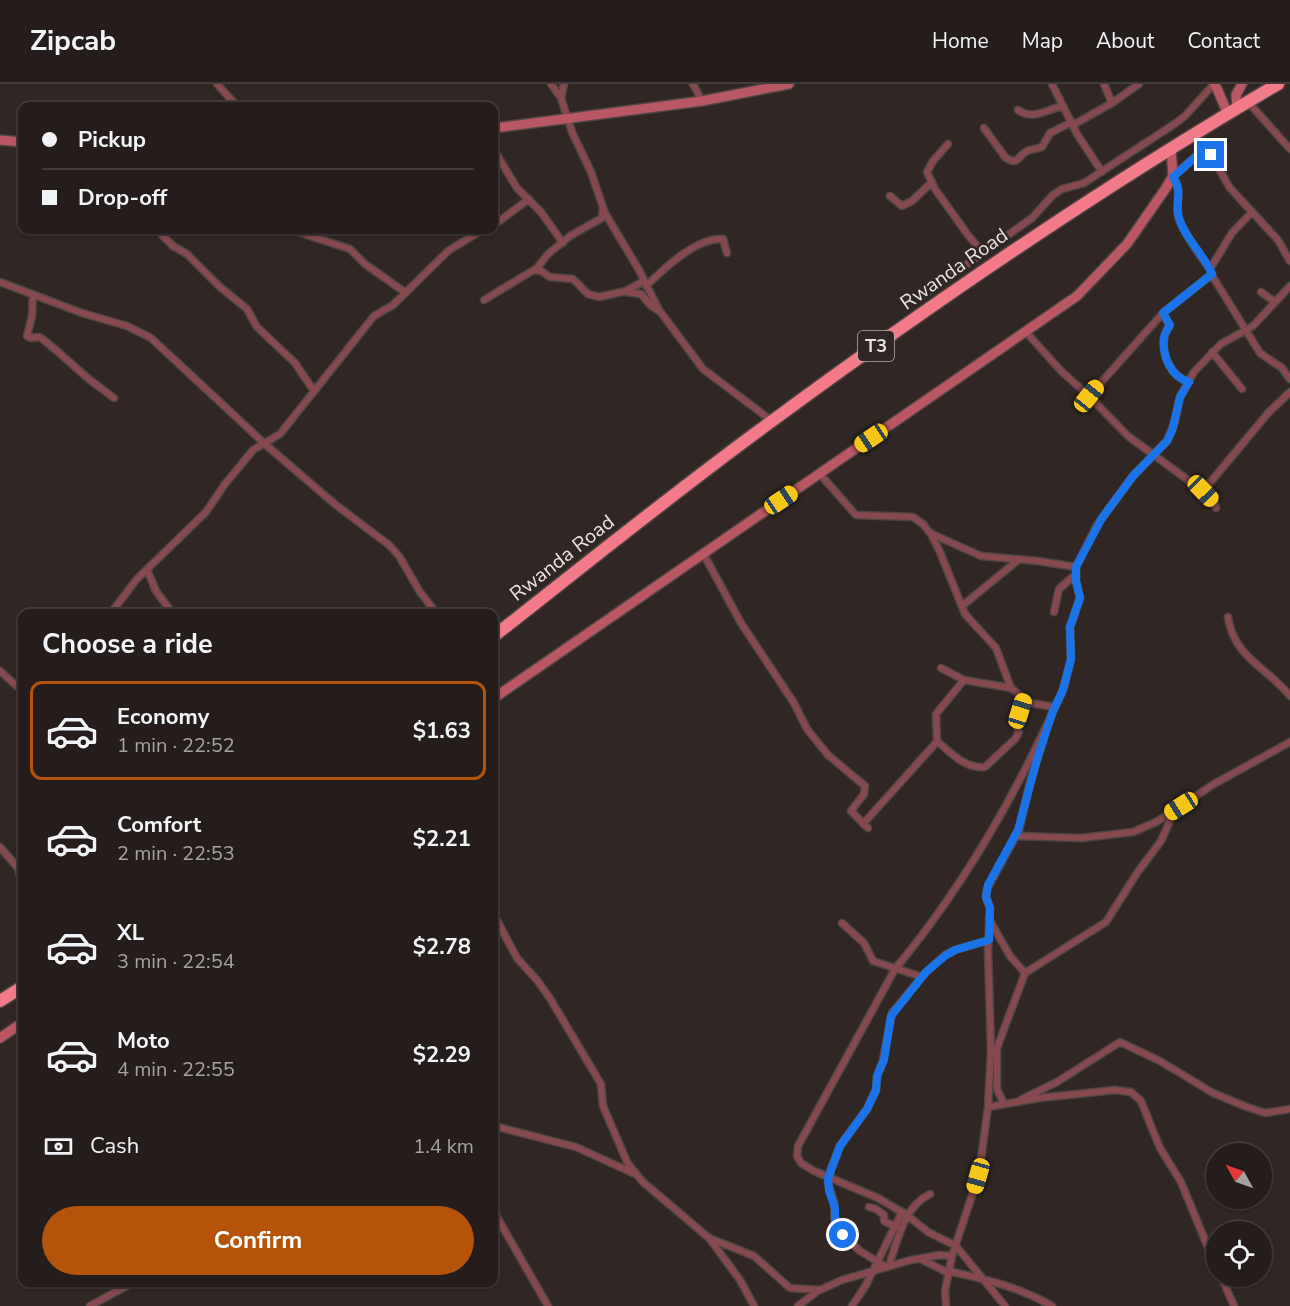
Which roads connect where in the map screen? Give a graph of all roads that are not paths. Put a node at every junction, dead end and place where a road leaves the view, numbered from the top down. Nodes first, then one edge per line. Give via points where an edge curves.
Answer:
1 (217, 84) edge
2 (551, 84) edge
3 (564, 84) edge
4 (693, 84) edge
5 (789, 84) edge
6 (1052, 84) edge
7 (1104, 84) edge
8 (1139, 84) edge
9 (1214, 84) edge
10 (1242, 84) edge
11 (1278, 84) edge
12 (561, 98) junction
13 (702, 101) junction
14 (233, 102) edge
15 (1112, 103) junction
16 (1063, 106) junction
17 (1238, 108) junction
18 (1018, 110) dead end
19 (568, 119) junction
20 (1073, 123) junction
21 (498, 128) edge
22 (984, 128) dead end
23 (0, 140) edge
24 (18, 142) edge
25 (948, 144) dead end
26 (1172, 149) junction
27 (1290, 149) edge
28 (498, 157) edge
29 (1124, 158) junction
30 (1136, 170) junction
31 (1102, 172) junction
32 (1173, 177) junction
33 (932, 182) junction
34 (890, 196) dead end
35 (529, 199) junction
36 (603, 208) junction
37 (1251, 213) junction
38 (498, 222) edge
39 (161, 234) edge
40 (305, 234) edge
41 (476, 234) edge
42 (563, 243) junction
43 (982, 252) junction
44 (727, 253) dead end
45 (1290, 261) edge
46 (533, 270) junction
47 (1211, 272) junction
48 (0, 282) edge
49 (645, 283) junction
50 (1290, 286) edge
51 (622, 292) junction
52 (1260, 292) dead end
53 (406, 293) junction
54 (33, 295) junction
55 (922, 296) dead end
56 (484, 300) dead end
57 (1275, 302) junction
58 (661, 312) junction
59 (1163, 313) junction
60 (1153, 325) junction
61 (1245, 330) junction
62 (1026, 332) junction
63 (1164, 336) junction
64 (1212, 352) junction
65 (1290, 379) edge
66 (1189, 382) junction
67 (1242, 389) dead end
68 (314, 391) junction
69 (1290, 392) edge
70 (1089, 396) junction
71 (114, 398) dead end
72 (772, 421) junction
73 (264, 443) junction
74 (1152, 455) junction
75 (819, 473) junction
76 (1203, 491) junction
77 (1216, 508) dead end
78 (932, 534) junction
79 (703, 553) junction
80 (1017, 560) junction
81 (1076, 567) junction
82 (147, 569) junction
83 (1075, 575) junction
84 (962, 606) junction
85 (114, 609) edge
86 (169, 609) edge
87 (433, 609) edge
88 (1054, 612) dead end
89 (1228, 617) dead end
90 (498, 633) edge
91 (941, 668) dead end
92 (0, 671) edge
93 (964, 680) junction
94 (18, 687) edge
95 (1011, 688) junction
96 (498, 695) edge
97 (1290, 696) edge
98 (1024, 699) junction
99 (1054, 709) junction
100 (936, 741) junction
101 (1290, 742) edge
102 (1171, 813) junction
103 (1016, 836) junction
104 (0, 847) edge
105 (18, 868) edge
106 (989, 918) junction
107 (498, 922) edge
108 (842, 923) dead end
109 (989, 940) junction
110 (895, 969) junction
111 (1025, 973) junction
112 (922, 978) junction
113 (18, 990) edge
114 (0, 1001) edge
115 (18, 1027) edge
116 (0, 1038) edge
117 (1016, 1102) junction
118 (1004, 1104) junction
119 (988, 1107) junction
120 (1290, 1109) edge
121 (498, 1127) edge
122 (636, 1174) junction
123 (828, 1178) junction
124 (930, 1194) dead end
125 (868, 1207) dead end
126 (904, 1214) junction
127 (498, 1219) edge
128 (898, 1228) junction
129 (709, 1238) junction
130 (1206, 1243) edge
131 (956, 1246) junction
132 (952, 1256) junction
133 (921, 1259) junction
134 (876, 1261) junction
135 (887, 1267) junction
136 (871, 1271) junction
137 (948, 1272) junction
138 (984, 1279) junction
139 (125, 1287) edge
140 (1226, 1287) edge
141 (820, 1290) junction
142 (90, 1306) edge
143 (548, 1306) edge
144 (754, 1306) edge
145 (798, 1306) edge
146 (852, 1306) edge
147 (946, 1306) edge
148 (1005, 1306) edge
149 (1052, 1306) edge
150 (1234, 1306) edge

1 - 14 street
2 - 12 street
3 - 12 street
4 - 13 street
5 - 13 street
6 - 16 street
7 - 15 street
8 - 15 street
9 - 17 street
9 - 29 street via 1173,126
10 - 17 street via 1236,95
11 - 17 highway, Rwanda Road / T3
12 - 19 street
13 - 19 street
15 - 20 street
16 - 18 street via 1040,114
16 - 20 street
17 - 26 highway, Rwanda Road / T3
17 - 27 street via 1266,124
19 - 21 street
19 - 36 street
20 - 22 street via 1050,133 1042,147 1025,152 1014,161 1005,157
20 - 31 street
23 - 24 street
25 - 33 street via 927,170
26 - 30 highway, Rwanda Road / T3
26 - 32 street
28 - 35 street via 517,188
29 - 30 street
29 - 31 street
30 - 72 highway, Rwanda Road / T3
31 - 43 street via 1084,183 1062,189 1032,218
32 - 37 street via 1206,152
32 - 47 street via 1179,195 1180,220
32 - 62 street via 1127,244 1101,272 1077,296
33 - 34 street via 902,206
33 - 43 street
35 - 38 street
35 - 42 street
36 - 42 street via 602,218
36 - 49 street
37 - 45 street via 1278,240
37 - 47 street via 1232,233
39 - 68 street via 247,309 257,327 295,363
40 - 53 street via 349,248
41 - 53 street via 448,251
42 - 46 street
43 - 55 street
44 - 49 street via 723,239 713,240 684,254
46 - 51 street via 550,277 573,279 599,297
46 - 56 street
47 - 59 street
47 - 61 street
48 - 54 street
49 - 51 street
49 - 58 street
50 - 57 street
51 - 58 street via 641,294
52 - 57 street
53 - 68 street via 374,316
54 - 71 street via 27,336 40,337
54 - 73 street via 151,338
57 - 61 street
58 - 72 street via 703,369
59 - 60 street
59 - 63 street via 1170,325
60 - 63 street
60 - 70 street
61 - 64 street
61 - 65 street via 1260,353 1282,368
62 - 70 street
62 - 75 street
63 - 66 street via 1166,358 1174,374
64 - 66 street
64 - 67 street
66 - 74 street via 1180,397 1167,441
68 - 73 street via 280,434
69 - 76 street
70 - 74 street
72 - 90 highway, Rwanda Road / T3
73 - 82 street via 250,454 206,512
73 - 87 street via 389,545
74 - 76 street
74 - 81 street via 1102,518
75 - 78 street via 856,515 914,517
75 - 79 street
76 - 77 street
78 - 80 street via 981,556
78 - 84 street
79 - 96 street
79 - 100 street via 807,729 828,754 866,786 851,811 865,826
80 - 81 street
80 - 84 street
81 - 83 street
82 - 85 street
82 - 86 street
83 - 88 street via 1059,589
83 - 99 street via 1080,598 1070,627 1071,659
84 - 95 street via 996,648
89 - 97 street via 1232,636 1245,656
91 - 93 street
92 - 94 street
93 - 95 street
93 - 100 street via 936,714
95 - 98 street
98 - 99 street
98 - 100 street via 1016,724 1016,740 985,767 962,762
99 - 103 street
99 - 110 street via 982,849
101 - 102 street
102 - 103 street via 1133,832 1062,838
102 - 111 street via 1161,841 1106,922
103 - 106 street via 988,885
104 - 105 street
106 - 109 street
106 - 111 street via 1010,956
107 - 122 street via 517,958 567,1025 601,1084 603,1107
108 - 110 street via 864,943 873,961
109 - 112 street via 955,950
109 - 119 street via 992,1051
110 - 112 street
110 - 123 street via 798,1146 801,1163
111 - 118 street via 997,1048 998,1089
112 - 123 street via 891,1016 876,1090 840,1146
113 - 114 highway
115 - 116 street
117 - 118 street
117 - 120 street via 1057,1082 1120,1042 1239,1104 1265,1113
117 - 130 street via 1107,1091 1136,1095 1159,1147 1181,1182
118 - 119 street
119 - 131 street via 979,1174
121 - 122 street via 576,1147
122 - 129 street
123 - 126 street via 861,1190
123 - 134 street via 835,1223 860,1251
124 - 126 street
125 - 128 street via 880,1211 884,1221
126 - 128 street
126 - 131 street
127 - 143 street
128 - 134 street
128 - 135 street
129 - 141 street via 753,1256 787,1287
129 - 144 street
131 - 132 street
131 - 138 street
132 - 133 street
132 - 137 street
133 - 135 street
133 - 137 street
134 - 135 street
134 - 136 street
135 - 136 street
136 - 141 street
136 - 146 street
137 - 138 street
137 - 147 street
138 - 148 street
138 - 149 street
139 - 142 street
140 - 150 street
141 - 145 street

